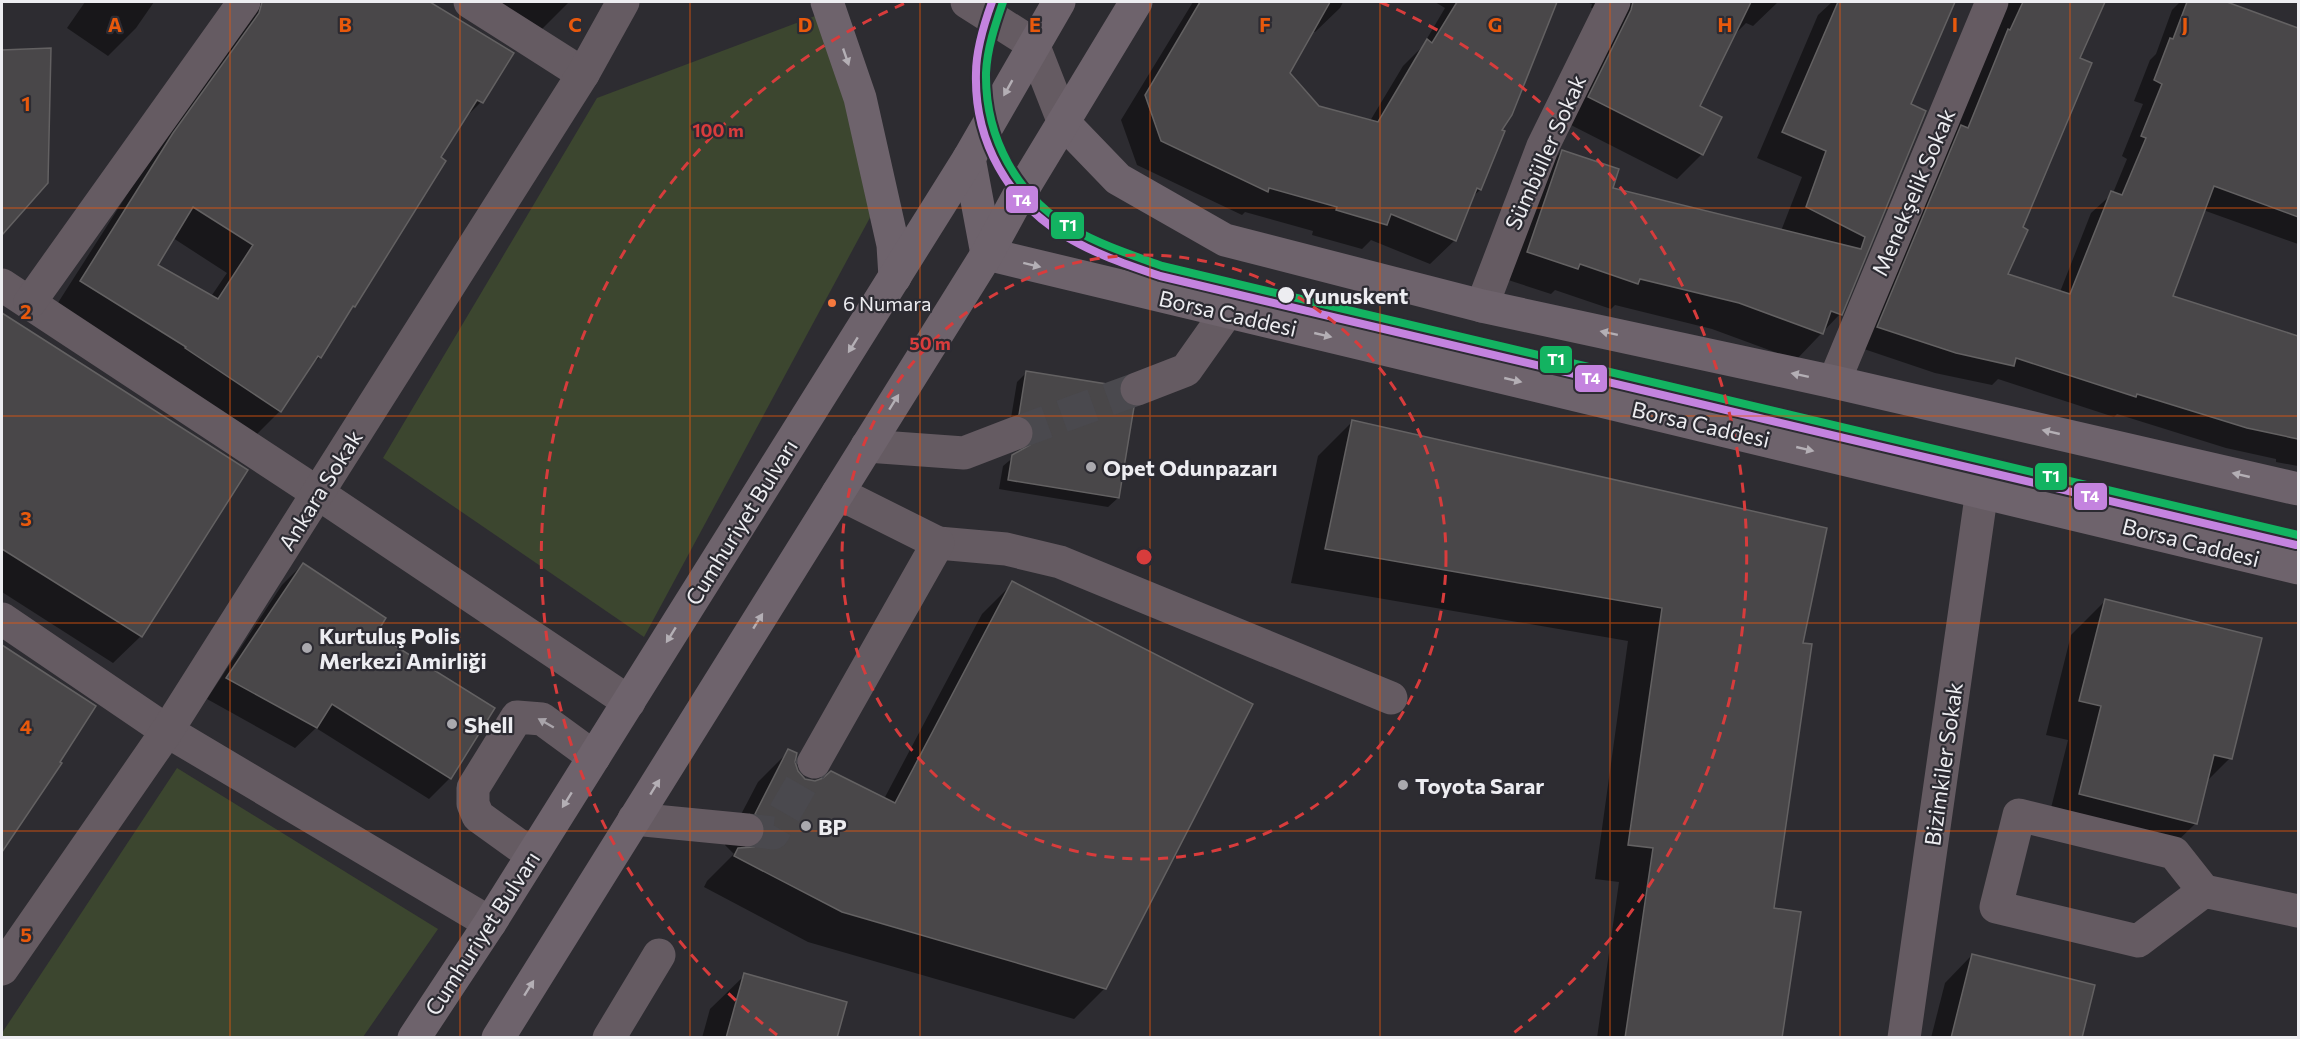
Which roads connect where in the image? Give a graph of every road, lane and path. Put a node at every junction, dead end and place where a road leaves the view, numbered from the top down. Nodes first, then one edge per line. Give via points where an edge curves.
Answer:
1 (244, 2) edge
2 (470, 2) edge
3 (623, 2) edge
4 (826, 2) edge
5 (967, 2) edge
6 (1059, 2) edge
7 (1136, 2) edge
8 (1614, 2) edge
9 (1992, 2) edge
10 (1033, 44) junction
11 (583, 74) junction
12 (1064, 123) junction
13 (969, 158) junction
14 (987, 254) junction
15 (895, 277) junction
16 (2, 285) edge
17 (30, 302) junction
18 (1482, 306) junction
19 (1227, 312) junction
20 (1834, 382) junction
21 (1137, 389) tunnel mouth
22 (1016, 434) tunnel mouth
23 (867, 446) junction
24 (2298, 489) edge
25 (1982, 490) junction
26 (838, 493) junction
27 (319, 494) junction
28 (938, 543) junction
29 (2298, 568) edge
30 (2, 620) edge
31 (1391, 698) dead end
32 (629, 702) junction
33 (167, 731) junction
34 (594, 757) junction
35 (814, 762) tunnel mouth
36 (634, 819) junction
37 (747, 830) tunnel mouth
38 (532, 855) junction
39 (2204, 891) junction
40 (2298, 911) edge
41 (490, 922) junction
42 (659, 955) dead end
43 (2, 969) edge
44 (414, 1038) edge
45 (498, 1038) edge
46 (609, 1038) edge
47 (1904, 1038) edge

1 - 17 street
2 - 11 street
3 - 11 street, Ankara Sokak
4 -> 15 main road via 860,98 893,245
5 - 10 street
6 - 10 main road, Cumhuriyet Bulvarı
7 - 12 main road
8 - 18 street, Sümbüller Sokak via 1543,146
9 - 20 street, Menekşelik Sokak
10 - 12 street
10 -> 13 main road, Cumhuriyet Bulvarı
11 - 27 street, Ankara Sokak
12 - 14 main road
12 - 18 main road via 1118,179 1225,240
13 - 14 main road
13 - 15 main road, Cumhuriyet Bulvarı
14 -> 19 main road, Borsa Caddesi
23 -> 14 main road
15 -> 32 main road, Cumhuriyet Bulvarı
16 - 17 street
17 - 27 street
20 -> 18 main road
19 - 21 street via 1186,370
19 -> 25 main road, Borsa Caddesi
24 -> 20 main road
22 - 23 street via 964,453
23 - 26 main road
25 - 29 main road, Borsa Caddesi
25 - 47 street, Bizimkiler Sokak
26 - 28 street
36 -> 26 main road
27 - 32 street
27 - 33 street, Ankara Sokak
28 - 31 street via 1006,549 1060,562
28 - 35 street
30 - 33 street
32 - 34 main road, Cumhuriyet Bulvarı
33 - 41 street
33 - 43 street, Ankara Sokak
34 -> 38 main road, Cumhuriyet Bulvarı
34 -> 38 street via 542,719 517,717 473,788 473,804 478,816
36 - 37 street
45 -> 36 main road
38 - 41 main road, Cumhuriyet Bulvarı
39 - 39 street via 2174,853 2019,815 1996,907 2138,941
39 - 40 street
41 - 44 main road, Cumhuriyet Bulvarı
42 - 46 street

